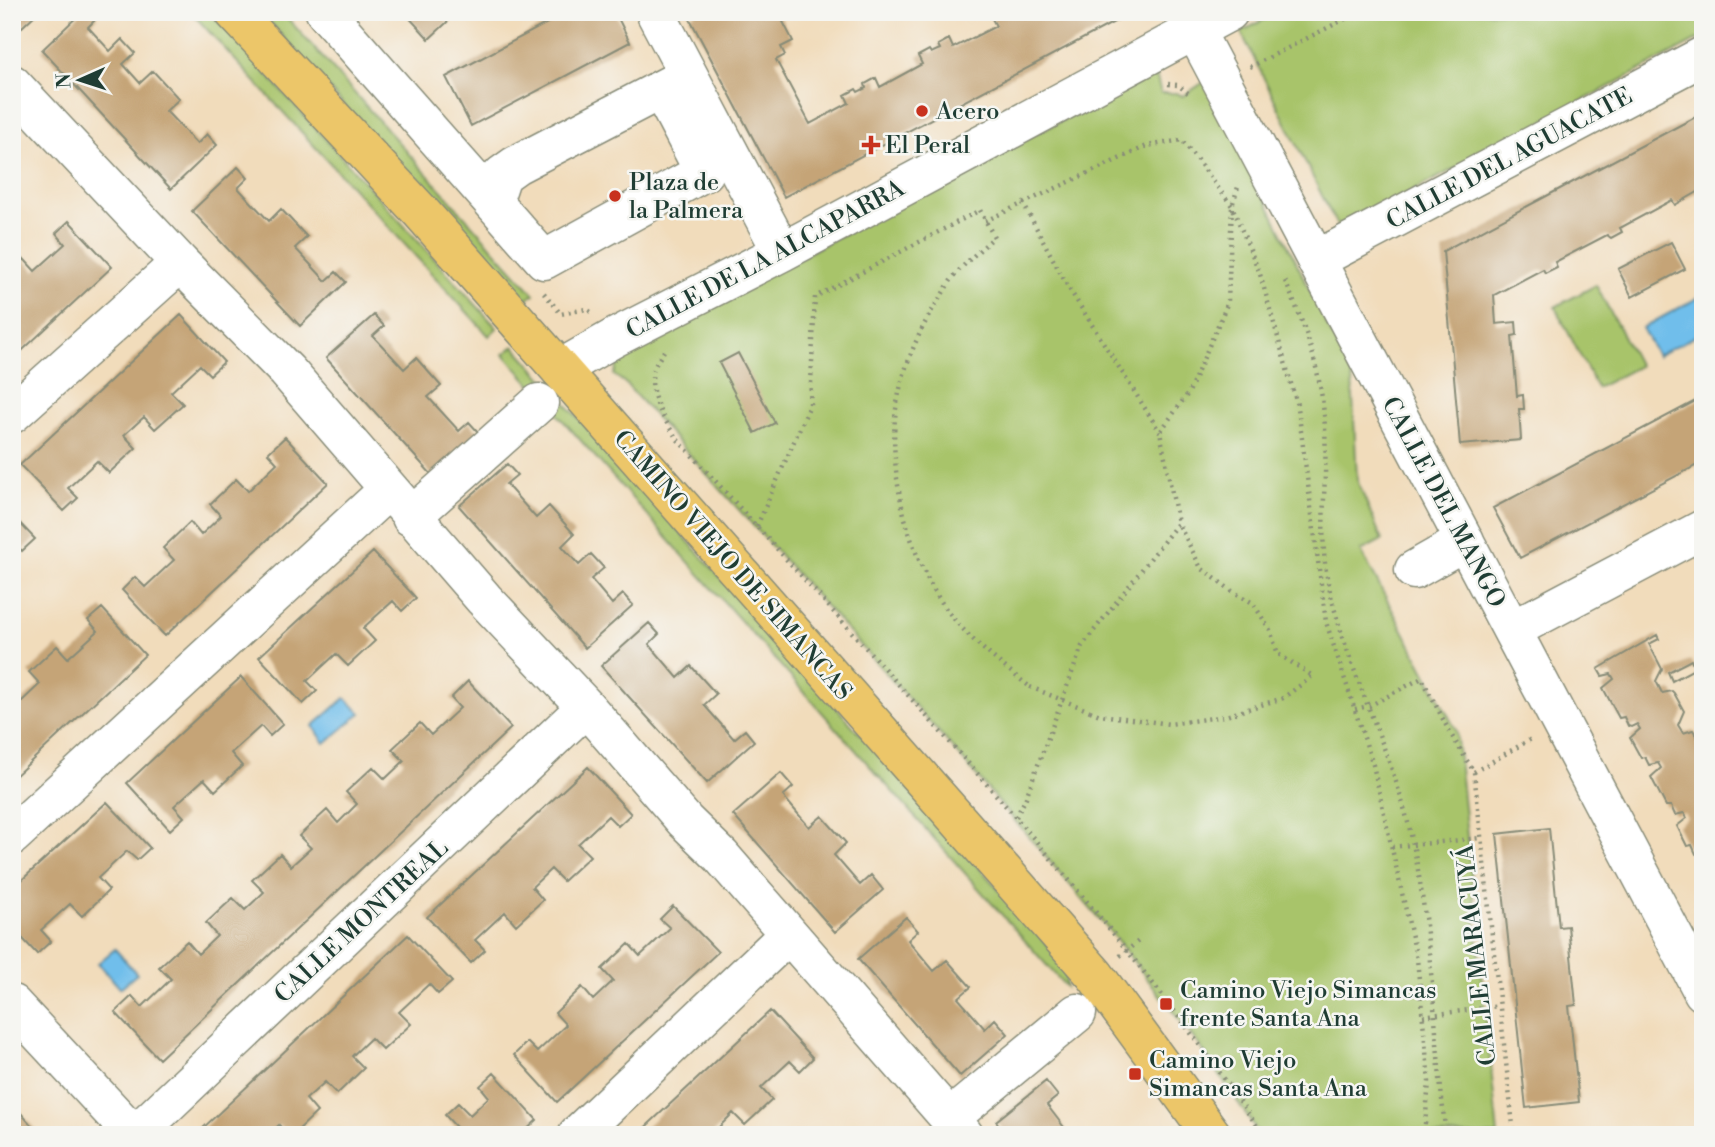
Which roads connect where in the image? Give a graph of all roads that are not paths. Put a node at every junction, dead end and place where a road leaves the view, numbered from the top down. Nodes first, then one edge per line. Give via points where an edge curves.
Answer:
1 (234, 12) edge
2 (325, 12) edge
3 (655, 12) edge
4 (1229, 12) edge
5 (1190, 21) edge
6 (1703, 56) edge
7 (674, 83) junction
8 (12, 84) edge
9 (493, 202) junction
10 (782, 253) junction
11 (180, 263) junction
12 (1300, 269) junction
13 (560, 369) junction
14 (539, 402) dead end
15 (12, 414) edge
16 (399, 504) junction
17 (1703, 529) edge
18 (1465, 541) junction
19 (1414, 570) dead end
20 (1512, 630) junction
21 (586, 707) junction
22 (12, 836) edge
23 (789, 934) junction
24 (1703, 992) edge
25 (12, 1004) edge
26 (1077, 1013) dead end
27 (957, 1126) edge
28 (134, 1135) edge
29 (577, 1135) edge
30 (1212, 1135) edge

1 - 13 main road, CAMINO VIEJO DE SIMANCAS
2 - 9 street
3 - 7 street
4 - 5 street, CALLE DE LA ALCAPARRA
5 - 10 street, CALLE DE LA ALCAPARRA
5 - 12 street, CALLE DEL MANGO
6 - 12 street, CALLE DEL AGUACATE
7 - 9 street via 516,165 502,175
7 - 9 street via 704,172 544,260
7 - 10 street
8 - 11 street
10 - 13 street, CALLE DE LA ALCAPARRA
11 - 15 street
11 - 16 street via 285,370
12 - 18 street, CALLE DEL MANGO
13 - 30 main road, CAMINO VIEJO DE SIMANCAS via 1095,975
14 - 16 street
16 - 21 street
16 - 22 street
17 - 20 street
18 - 19 street
18 - 20 street, CALLE DEL MANGO
20 - 24 street, CALLE DEL MANGO
21 - 23 street
21 - 28 street, CALLE MONTREAL
23 - 27 street
23 - 29 street
25 - 28 street
26 - 27 street

